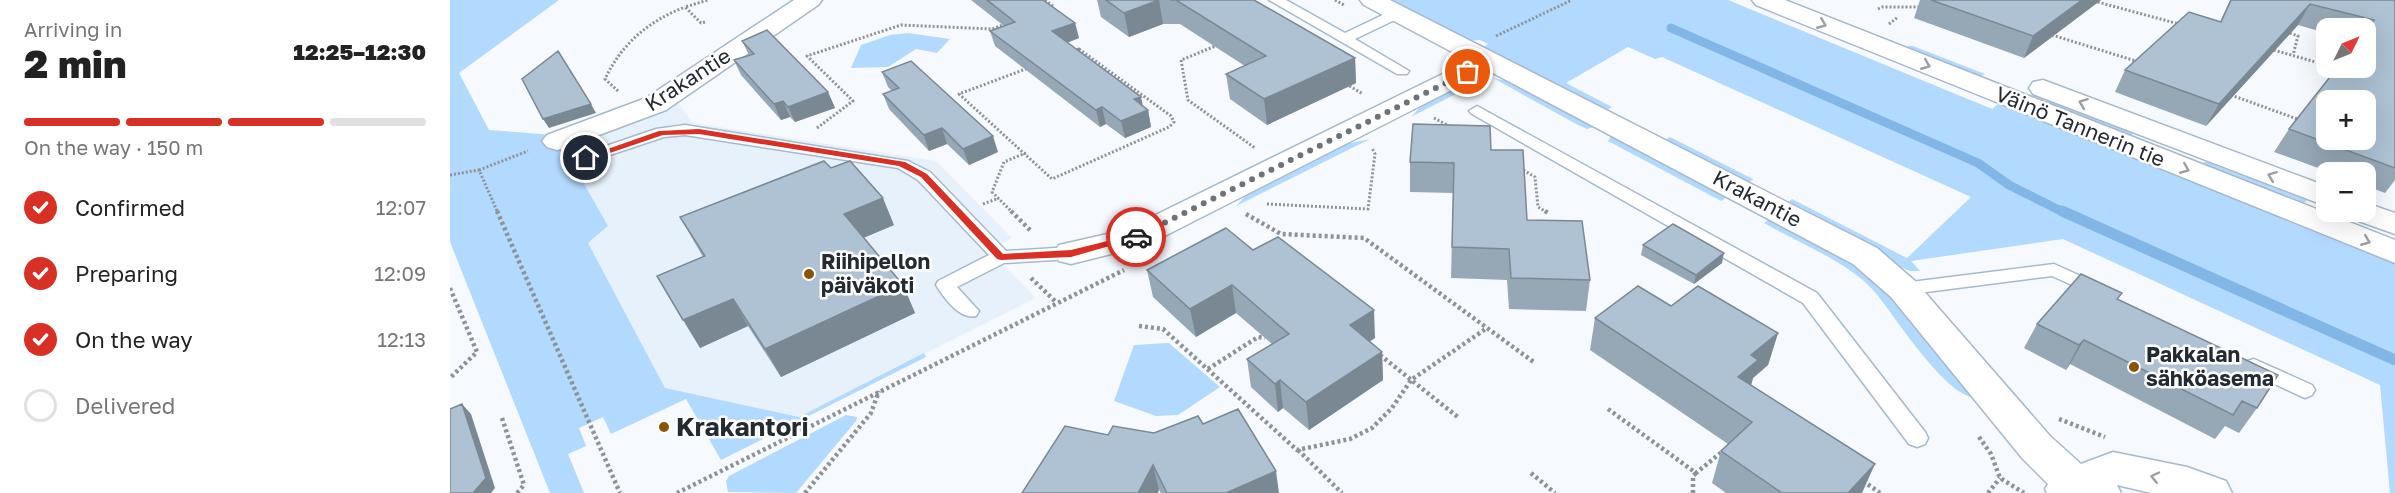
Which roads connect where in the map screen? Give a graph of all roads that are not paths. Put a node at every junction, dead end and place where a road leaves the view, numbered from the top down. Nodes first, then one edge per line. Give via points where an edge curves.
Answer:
1 (810, 0) edge
2 (1276, 0) edge
3 (1818, 0) edge
4 (1774, 1) edge
5 (1385, 7) edge
6 (1343, 39) junction
7 (1488, 51) junction
8 (1402, 71) dead end
9 (1477, 111) dead end
10 (557, 141) road end
11 (586, 158) dead end
12 (2316, 193) edge
13 (2376, 217) edge
14 (2395, 224) edge
15 (2395, 252) edge
16 (1071, 253) joint
17 (1001, 257) junction
18 (1903, 289) junction
19 (2117, 300) edge
20 (969, 311) dead end
21 (2242, 360) edge
22 (2305, 390) dead end
23 (1917, 438) dead end
24 (2078, 490) edge
25 (2211, 493) edge

1 - 10 street, Krakantie via 656,104
2 - 6 lane
12 -> 3 street, Väinö Tannerin tie
4 -> 15 street, Väinö Tannerin tie
5 - 6 lane
5 - 7 street, Krakantie
6 - 8 lane
7 - 16 street via 1135,238
7 - 18 street, Krakantie via 1847,246 1882,269
9 - 23 lane via 1810,298
11 - 17 lane via 662,132 685,130 902,164 924,176
13 - 14 street
16 - 17 lane
17 - 20 lane via 945,285
18 - 19 lane via 2054,270
18 - 24 street, Krakantie via 2036,447
21 - 22 lane
25 -> 24 street via 2113,468

